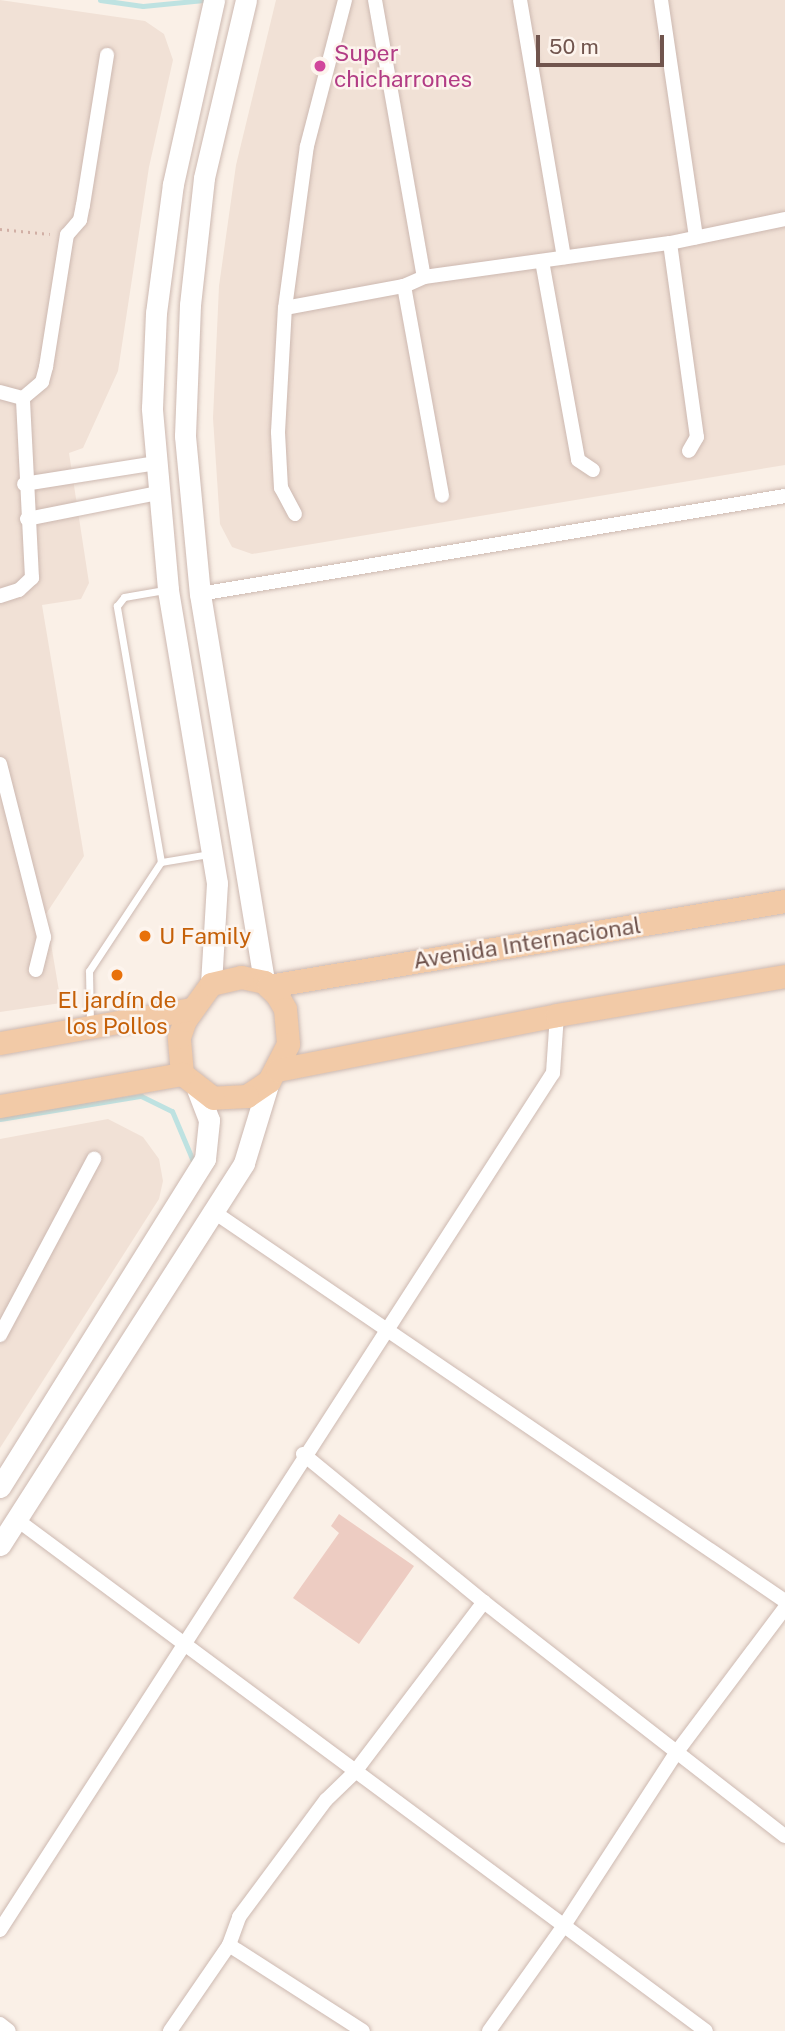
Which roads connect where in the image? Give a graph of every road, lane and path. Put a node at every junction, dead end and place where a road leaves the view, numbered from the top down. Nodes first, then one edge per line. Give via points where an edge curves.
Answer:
1 (214, 0) edge
2 (246, 0) edge
3 (345, 0) edge
4 (375, 0) edge
5 (520, 0) edge
6 (661, 0) edge
7 (107, 55) dead end
8 (785, 219) edge
9 (0, 229) edge
10 (67, 234) junction
11 (695, 237) junction
12 (670, 243) junction
13 (564, 257) junction
14 (542, 261) junction
15 (424, 276) junction
16 (404, 286) junction
17 (285, 308) junction
18 (154, 366) junction
19 (0, 392) edge
20 (23, 398) junction
21 (186, 412) junction
22 (689, 451) dead end
23 (156, 463) junction
24 (593, 470) dead end
25 (24, 484) junction
26 (158, 493) junction
27 (442, 496) dead end
28 (785, 496) edge
29 (295, 513) dead end
30 (27, 519) junction
31 (168, 589) junction
32 (201, 594) junction
33 (0, 596) edge
34 (0, 764) edge
35 (232, 791) junction
36 (203, 797) junction
37 (212, 853) junction
38 (161, 862) junction
39 (785, 901) edge
40 (36, 970) dead end
41 (785, 976) edge
42 (211, 984) junction
43 (266, 984) junction
44 (191, 1009) junction
45 (557, 1015) junction
46 (91, 1027) junction
47 (0, 1043) edge
48 (273, 1076) junction
49 (190, 1081) junction
50 (0, 1106) edge
51 (94, 1159) dead end
52 (214, 1212) junction
53 (386, 1329) junction
54 (0, 1335) edge
55 (303, 1454) junction
56 (0, 1487) edge
57 (16, 1519) junction
58 (0, 1545) edge
59 (785, 1601) edge
60 (484, 1602) junction
61 (785, 1608) edge
62 (183, 1647) junction
63 (676, 1753) junction
64 (354, 1773) junction
65 (785, 1836) edge
66 (565, 1924) junction
67 (0, 1930) edge
68 (229, 1945) junction
69 (0, 2024) edge
70 (9, 2031) edge
71 (170, 2031) edge
72 (363, 2031) edge
73 (489, 2031) edge
74 (706, 2031) edge

1 - 18 street via 173,184 156,313
2 - 21 street via 204,178 190,305
3 - 17 street via 307,146
4 - 15 street
5 - 13 street
6 - 11 street
7 - 10 street via 80,220
8 - 11 street
9 - 10 path
10 - 20 street via 42,382
11 - 12 street
12 - 13 street
12 - 22 street via 697,437
13 - 14 street
14 - 15 street
14 - 24 street via 578,460
15 - 16 street
16 - 17 street
16 - 27 street
17 - 29 street via 278,432 281,488
18 - 21 street via 167,361 178,368 177,392
18 - 23 street
19 - 20 street
20 - 25 street
21 - 32 street
23 - 25 street
23 - 26 street
25 - 30 street
26 - 30 street
26 - 31 street
28 - 32 street
30 - 33 street via 32,578 19,590
31 - 36 street
31 - 38 lane via 124,597 117,606
32 - 35 street
34 - 40 street via 44,937
35 - 36 street
35 - 43 street
36 - 37 street
37 - 38 lane
37 - 42 street via 216,907
38 - 46 lane via 89,971
39 - 43 main road, Avenida Internacional
41 - 45 main road
42 - 43 main road via 241,977
42 - 44 main road
43 - 48 main road via 285,1009 288,1027 288,1044
44 - 46 main road
44 - 49 main road via 179,1037
45 - 48 main road
45 - 53 street via 554,1073
46 - 47 main road
48 - 49 main road via 247,1096 228,1098 213,1098
48 - 52 street via 243,1163
49 - 50 main road
49 - 56 street via 209,1120 205,1159
51 - 54 street
52 - 53 street
52 - 57 street
53 - 55 street
53 - 59 street
55 - 60 street
55 - 62 street
57 - 58 street
57 - 62 street
60 - 63 street
60 - 64 street
61 - 63 street
62 - 64 street
62 - 67 street
63 - 65 street
63 - 66 street
64 - 66 street
64 - 68 street via 326,1800 239,1917
66 - 73 street
66 - 74 street
68 - 71 street
68 - 72 street
69 - 70 street

